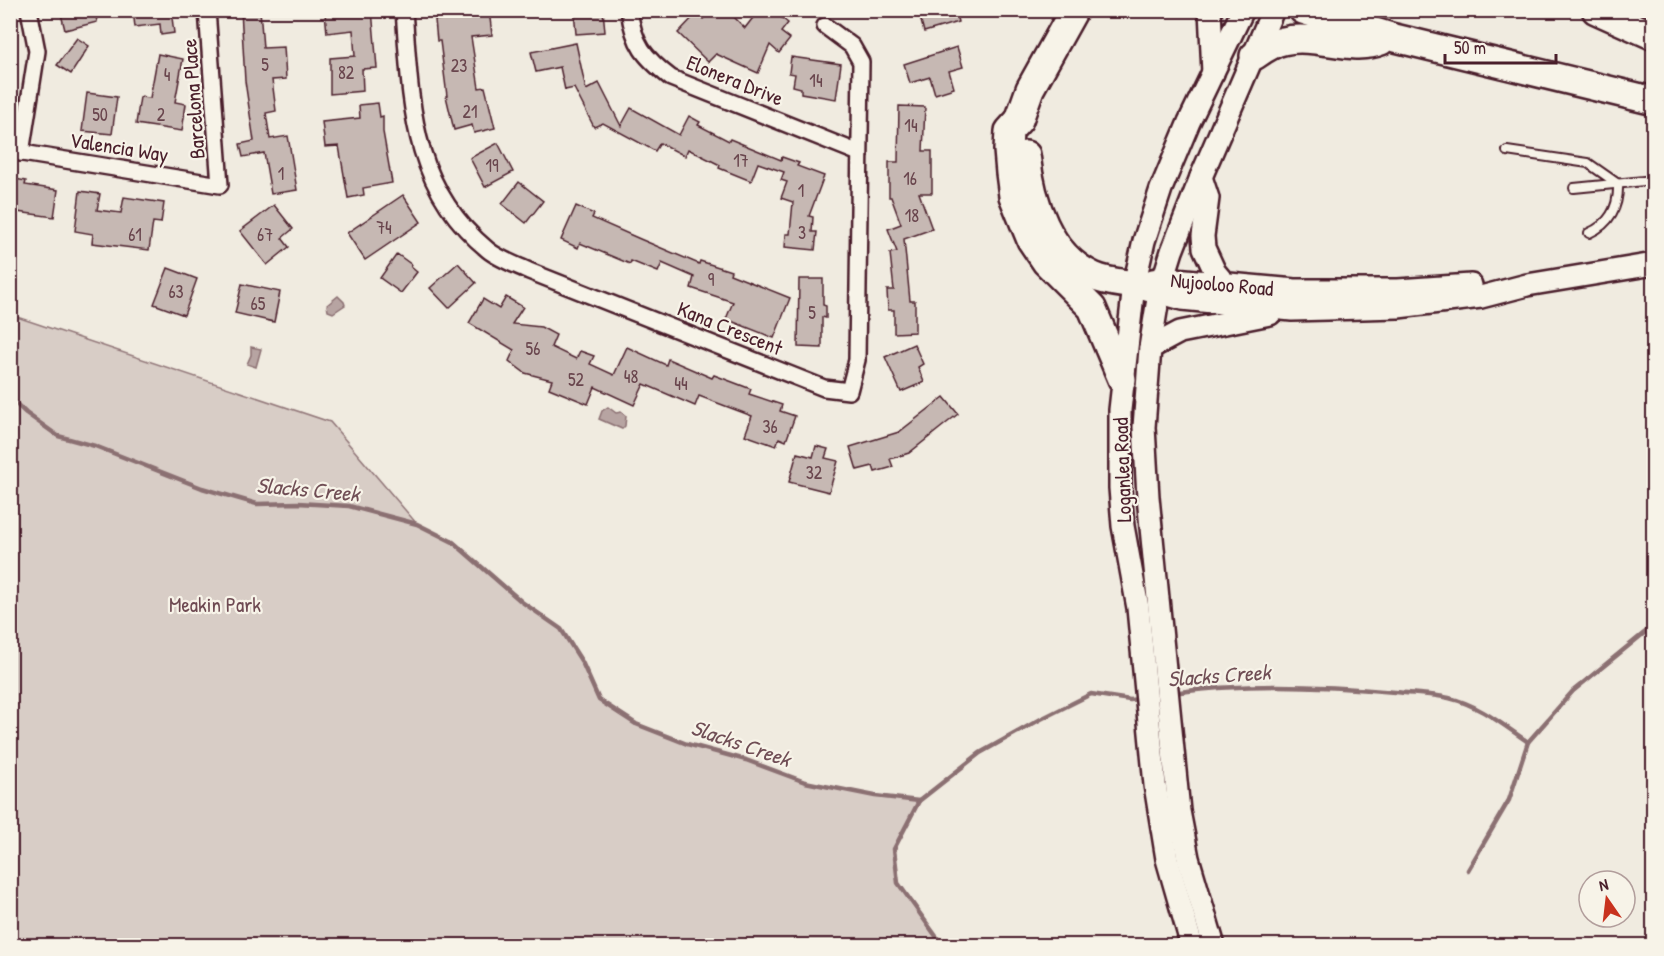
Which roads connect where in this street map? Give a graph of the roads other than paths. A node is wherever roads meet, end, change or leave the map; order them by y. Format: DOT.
graph roads {
  1 [pos="28,10"];
  2 [pos="207,10"];
  3 [pos="404,10"];
  4 [pos="629,10"];
  5 [pos="1074,10"];
  6 [pos="1210,10"];
  7 [pos="1243,10"];
  8 [pos="1273,10"];
  9 [pos="1303,10"];
  10 [pos="1596,10"];
  11 [pos="825,26"];
  12 [pos="1653,36"];
  13 [pos="1398,39"];
  14 [pos="1254,56"];
  15 [pos="1213,73"];
  16 [pos="1653,101"];
  17 [pos="1019,120"];
  18 [pos="1507,151"];
  19 [pos="16,152"];
  20 [pos="859,153"];
  21 [pos="1201,177"];
  22 [pos="1653,180"];
  23 [pos="1618,184"];
  24 [pos="220,185"];
  25 [pos="1574,188"];
  26 [pos="1589,233"];
  27 [pos="1653,264"];
  28 [pos="1153,285"];
  29 [pos="1226,285"];
  30 [pos="1527,285"];
  31 [pos="1292,310"];
  32 [pos="1150,348"];
  33 [pos="1122,380"];
  34 [pos="1148,607"];
  35 [pos="1165,783"];
  36 [pos="1192,945"];
  37 [pos="1214,945"];
  1 -- 19 [label="street"];
  2 -- 24 [label="street, Barcelona Place"];
  3 -- 20 [label="street, Kana Crescent"];
  4 -- 20 [label="street, Elonera Drive"];
  5 -- 17 [label="highway"];
  6 -- 15 [label="main road"];
  7 -- 15 [label="main road, Loganlea Road"];
  8 -- 14 [label="main road, Loganlea Road"];
  9 -- 13 [label="highway"];
  10 -- 12 [label="highway"];
  11 -- 20 [label="street, Kana Crescent"];
  13 -- 14 [label="highway"];
  13 -- 16 [label="highway"];
  14 -- 21 [label="main road, Loganlea Road"];
  15 -- 28 [label="main road, Loganlea Road"];
  17 -- 28 [label="highway"];
  17 -- 33 [label="highway"];
  18 -- 23 [label="lane"];
  19 -- 24 [label="street, Valencia Way"];
  21 -- 28 [label="main road, Loganlea Road"];
  21 -- 29 [label="main road"];
  22 -- 23 [label="lane"];
  23 -- 25 [label="lane"];
  23 -- 26 [label="lane"];
  27 -- 30 [label="main road, Nujooloo Road"];
  28 -- 29 [label="main road, Nujooloo Road"];
  28 -- 31 [label="main road, Nujooloo Road"];
  28 -- 32 [label="main road, Loganlea Road"];
  28 -- 33 [label="main road, Loganlea Road"];
  29 -- 30 [label="main road, Nujooloo Road"];
  30 -- 31 [label="main road, Nujooloo Road"];
  31 -- 32 [label="main road"];
  32 -- 34 [label="main road, Loganlea Road"];
  33 -- 34 [label="main road, Loganlea Road"];
  34 -- 35 [label="main road, Loganlea Road"];
  35 -- 36 [label="main road, Loganlea Road"];
  35 -- 37 [label="main road, Loganlea Road"];
}
